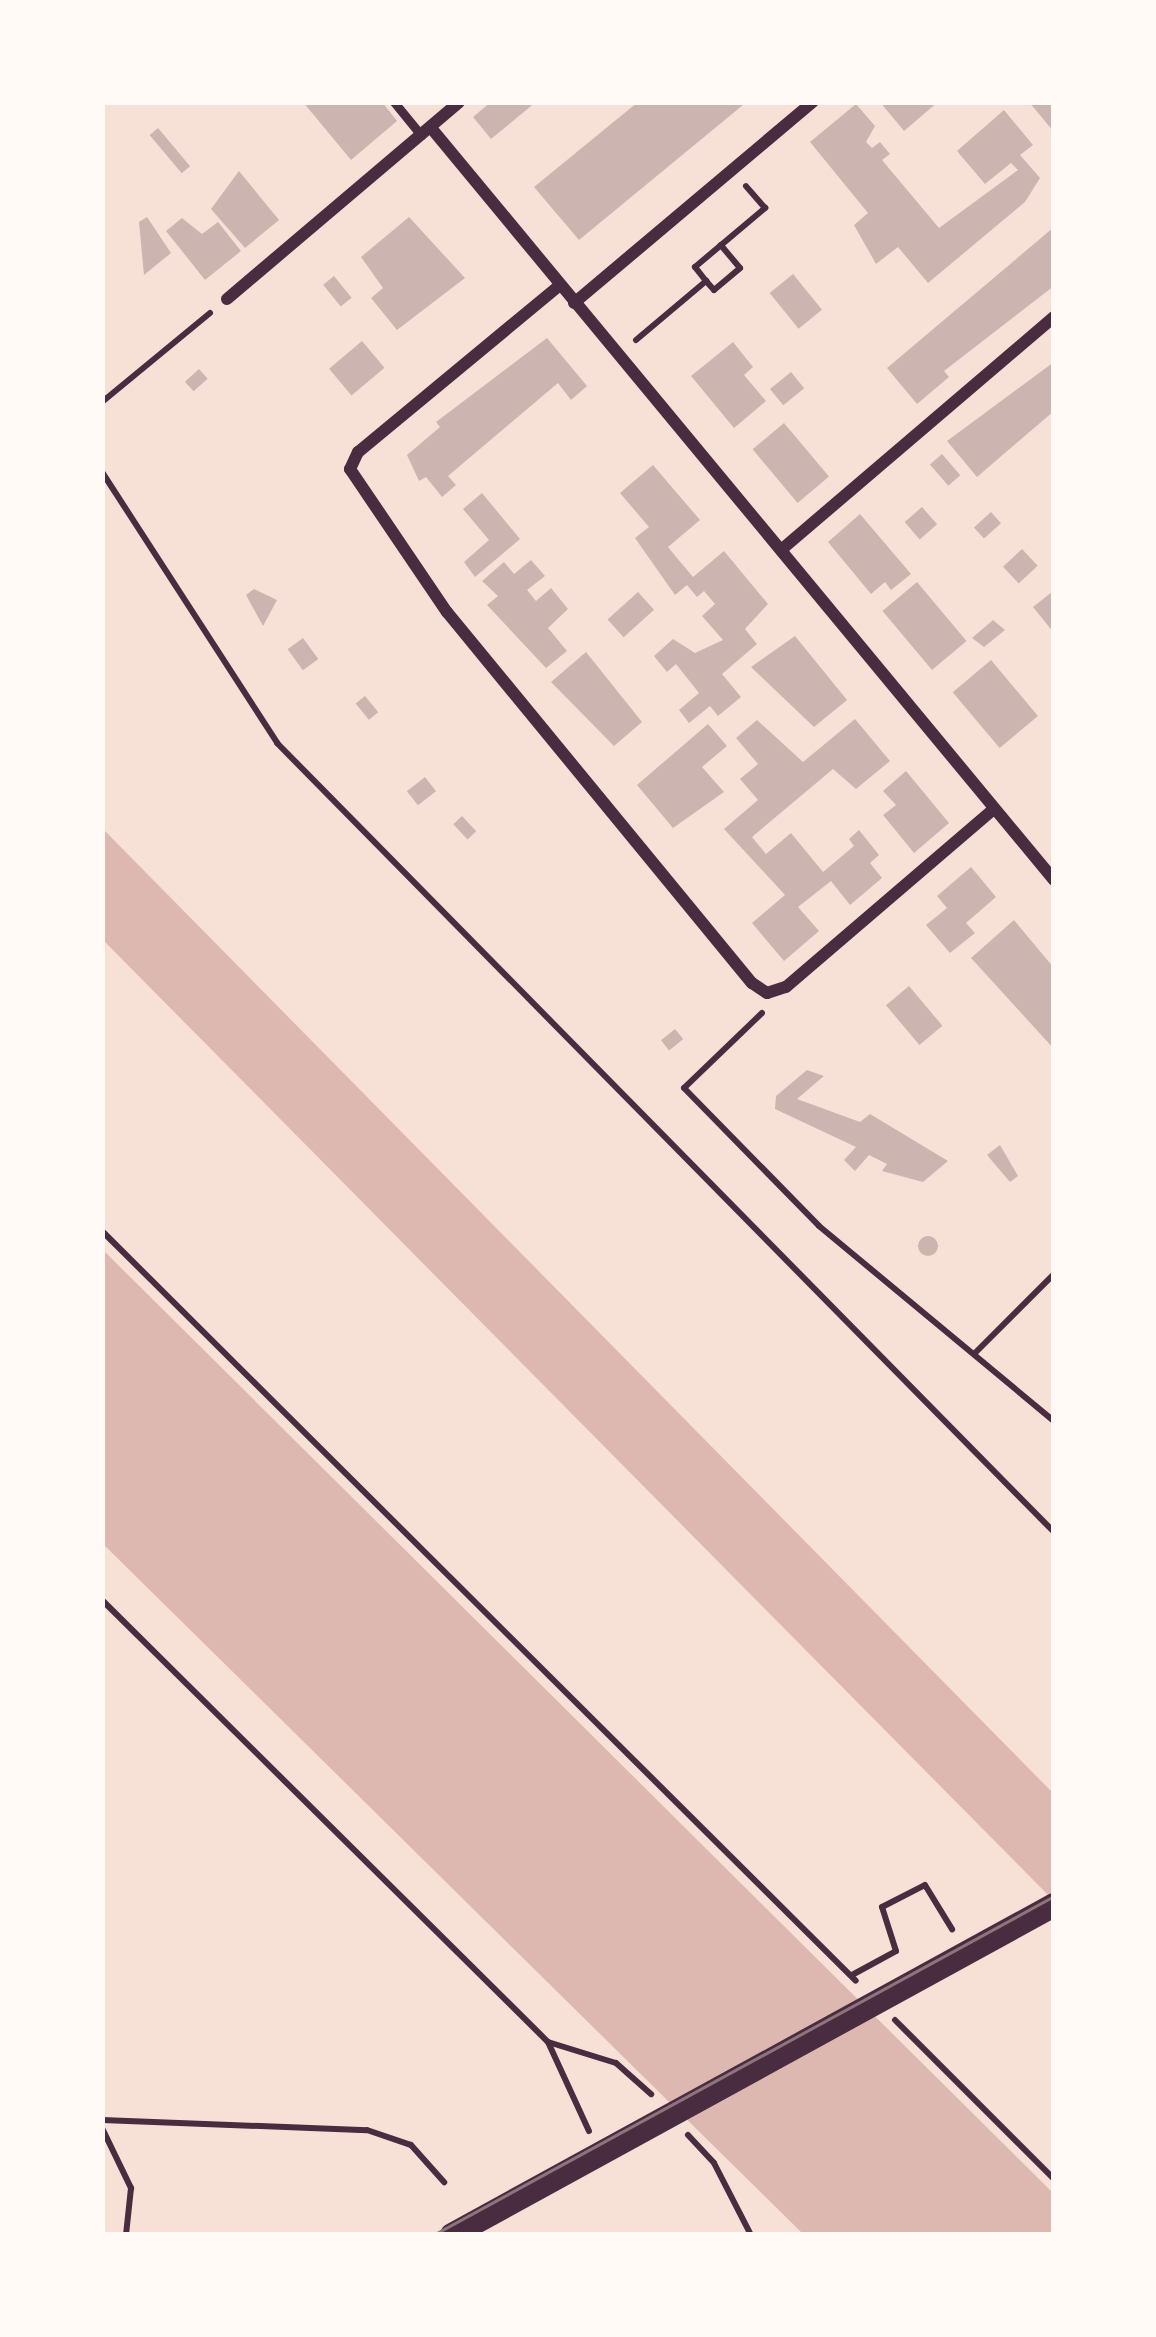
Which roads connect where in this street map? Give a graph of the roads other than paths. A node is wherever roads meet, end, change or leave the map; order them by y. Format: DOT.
graph roads {
  1 [pos="394,102"];
  2 [pos="459,102"];
  3 [pos="813,102"];
  4 [pos="427,133"];
  5 [pos="560,285"];
  6 [pos="227,299"];
  7 [pos="574,303"];
  8 [pos="1054,317"];
  9 [pos="781,550"];
  10 [pos="994,809"];
  11 [pos="1054,880"];
  12 [pos="1054,1905"];
  13 [pos="451,2234"];
  1 -- 4 [label="lane"];
  2 -- 4 [label="street"];
  3 -- 7 [label="street"];
  4 -- 5 [label="street"];
  4 -- 6 [label="street"];
  5 -- 7 [label="street"];
  5 -- 10 [label="street"];
  7 -- 9 [label="street"];
  8 -- 9 [label="street"];
  9 -- 10 [label="street"];
  10 -- 11 [label="street"];
  12 -- 13 [label="main road"];
}
